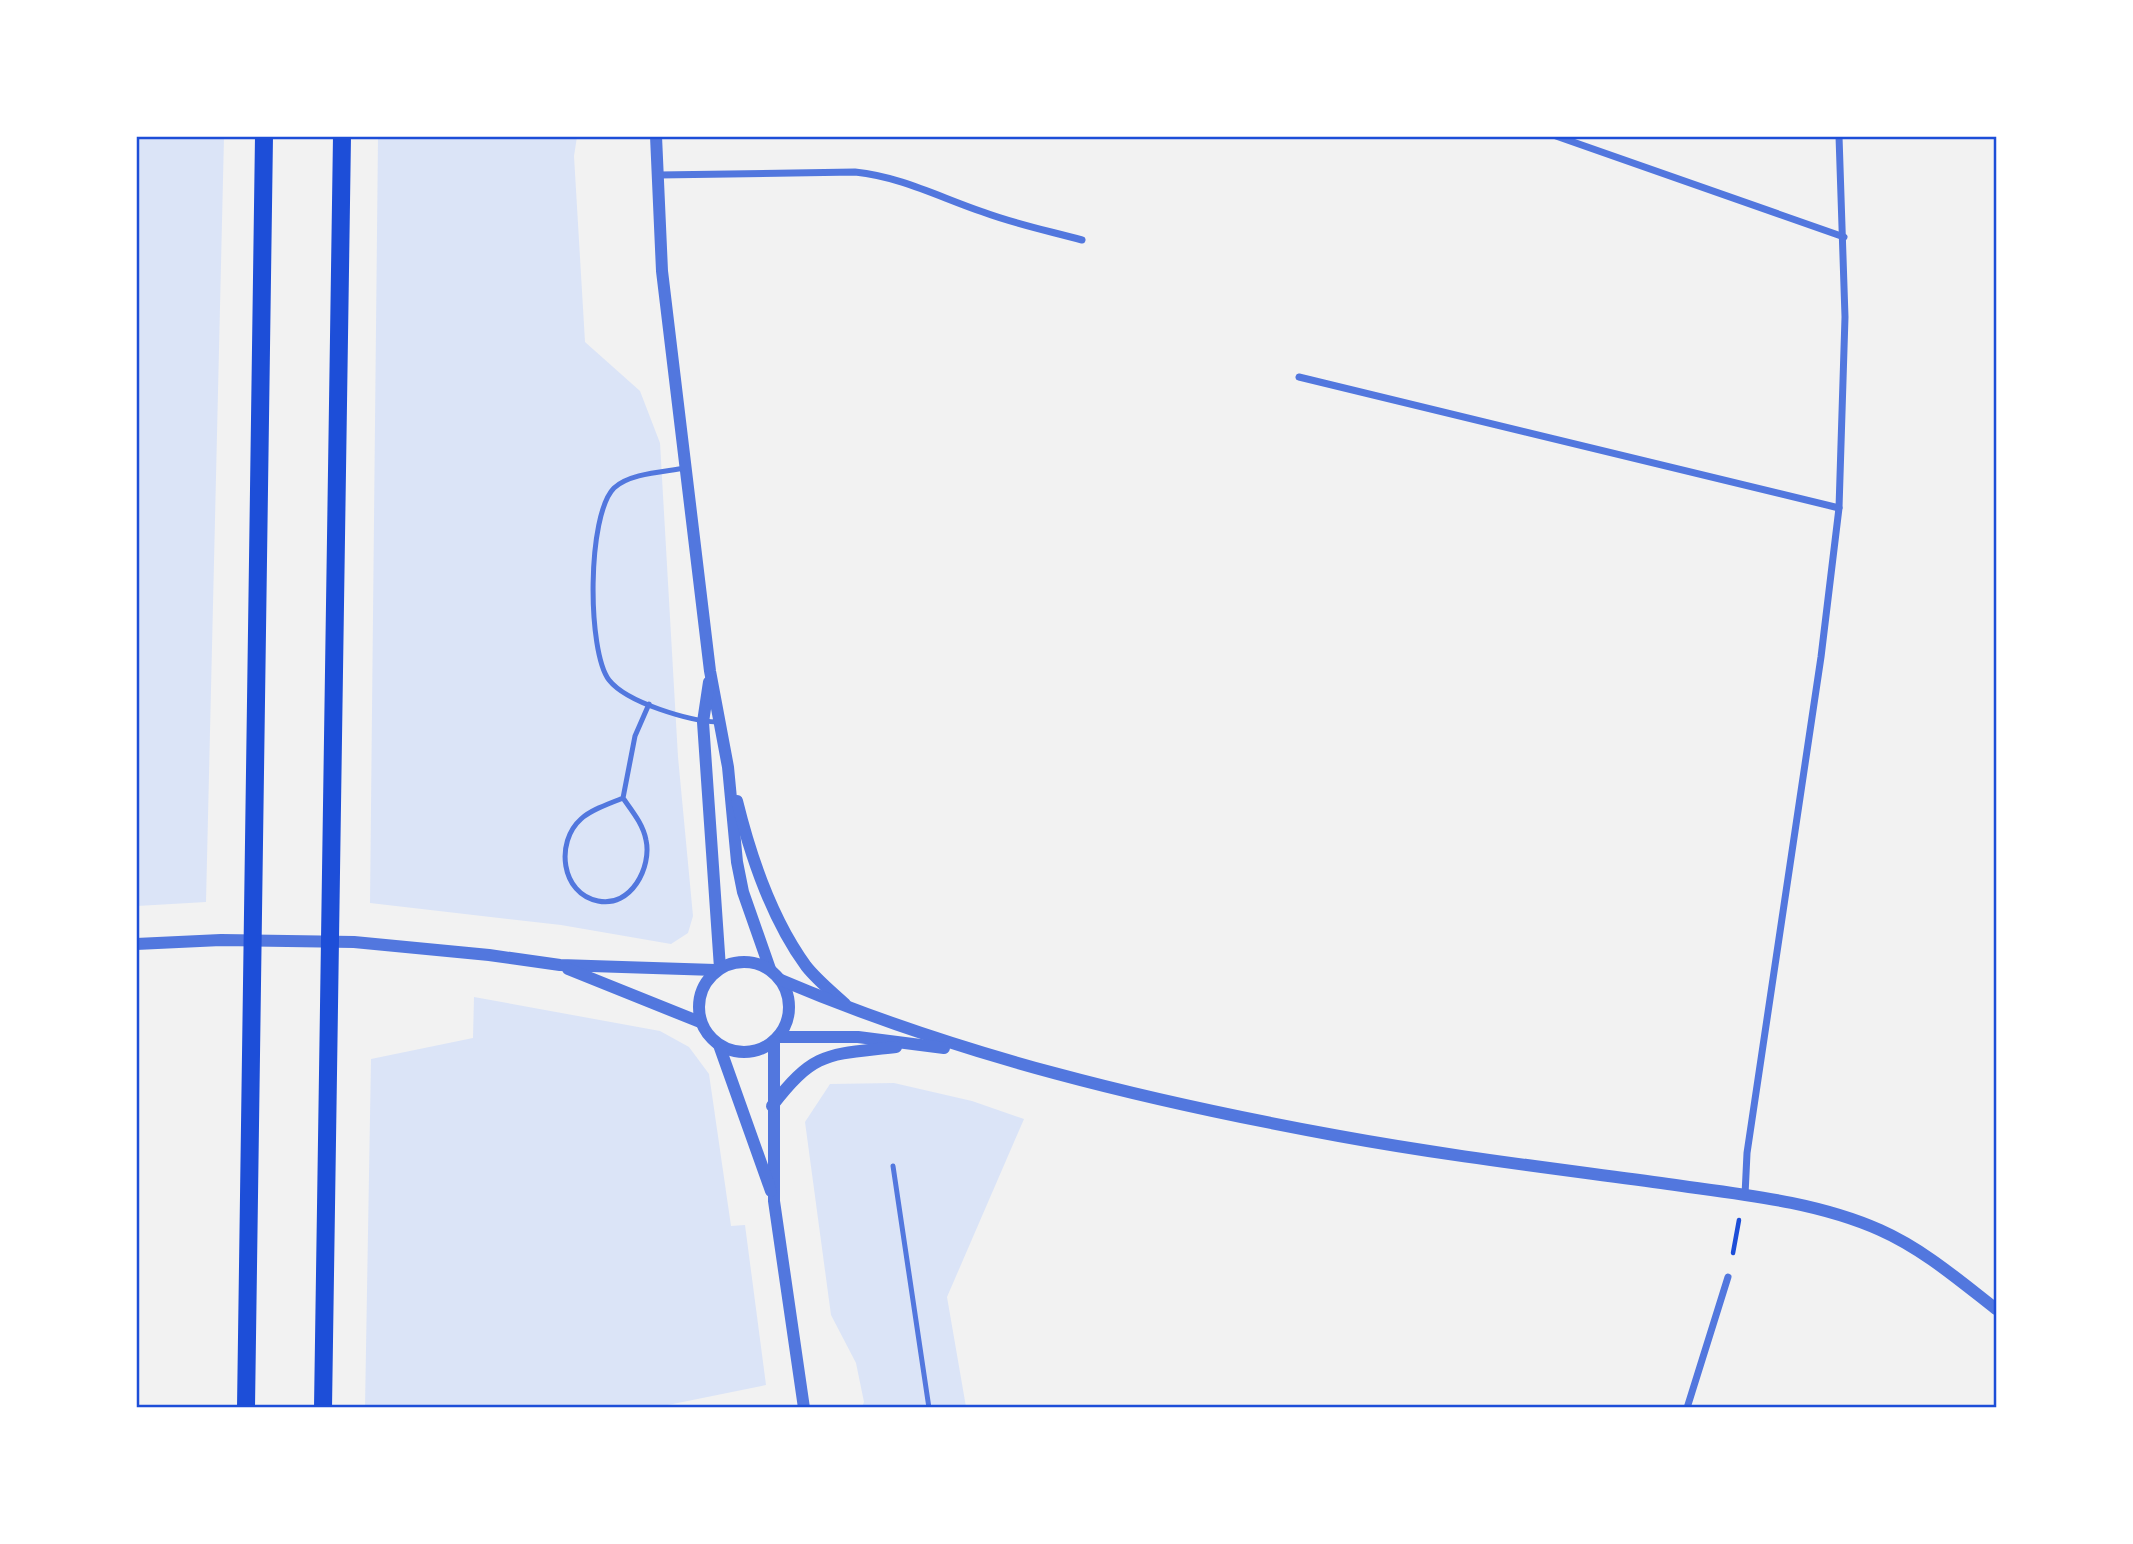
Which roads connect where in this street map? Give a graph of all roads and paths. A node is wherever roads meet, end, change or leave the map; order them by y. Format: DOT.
graph roads {
  1 [pos="264,136"];
  2 [pos="342,136"];
  3 [pos="656,136"];
  4 [pos="1556,136"];
  5 [pos="1839,136"];
  6 [pos="659,175"];
  7 [pos="1844,237"];
  8 [pos="1082,240"];
  9 [pos="1299,377"];
  10 [pos="685,468"];
  11 [pos="1839,508"];
  12 [pos="710,671"];
  13 [pos="649,704"];
  14 [pos="703,722"];
  15 [pos="721,722"];
  16 [pos="728,767"];
  17 [pos="623,798"];
  18 [pos="136,944"];
  19 [pos="560,965"];
  20 [pos="718,969"];
  21 [pos="770,970"];
  22 [pos="780,980"];
  23 [pos="850,1009"];
  24 [pos="700,1022"];
  25 [pos="776,1039"];
  26 [pos="719,1045"];
  27 [pos="913,1046"];
  28 [pos="961,1049"];
  29 [pos="772,1106"];
  30 [pos="893,1166"];
  31 [pos="1745,1195"];
  32 [pos="774,1201"];
  33 [pos="1728,1277"];
  34 [pos="1997,1309"];
  35 [pos="246,1408"];
  36 [pos="324,1408"];
  37 [pos="804,1408"];
  38 [pos="929,1408"];
  39 [pos="1688,1408"];
  1 -- 35 [label="main road"];
  2 -- 36 [label="main road"];
  3 -- 6 [label="street"];
  4 -- 7 [label="street"];
  5 -- 7 [label="street"];
  6 -- 8 [label="street"];
  6 -- 10 [label="street"];
  7 -- 11 [label="street"];
  9 -- 11 [label="street"];
  10 -- 12 [label="street"];
  10 -- 13 [label="lane"];
  11 -- 31 [label="street"];
  12 -- 14 [label="street"];
  12 -- 15 [label="street"];
  13 -- 14 [label="lane"];
  13 -- 17 [label="lane"];
  14 -- 15 [label="lane"];
  14 -- 20 [label="street"];
  15 -- 16 [label="street"];
  16 -- 21 [label="street"];
  16 -- 23 [label="street"];
  17 -- 17 [label="lane"];
  18 -- 19 [label="street"];
  19 -- 20 [label="street"];
  19 -- 24 [label="street"];
  20 -- 21 [label="street"];
  20 -- 24 [label="street"];
  21 -- 22 [label="street"];
  22 -- 23 [label="street"];
  22 -- 25 [label="street"];
  23 -- 28 [label="street"];
  24 -- 26 [label="street"];
  25 -- 26 [label="street"];
  25 -- 27 [label="street"];
  25 -- 29 [label="street"];
  26 -- 32 [label="street"];
  27 -- 28 [label="street"];
  27 -- 29 [label="street"];
  28 -- 31 [label="street"];
  29 -- 32 [label="street"];
  30 -- 38 [label="lane"];
  31 -- 33 [label="path"];
  31 -- 34 [label="street"];
  32 -- 37 [label="street"];
  33 -- 39 [label="street"];
}
